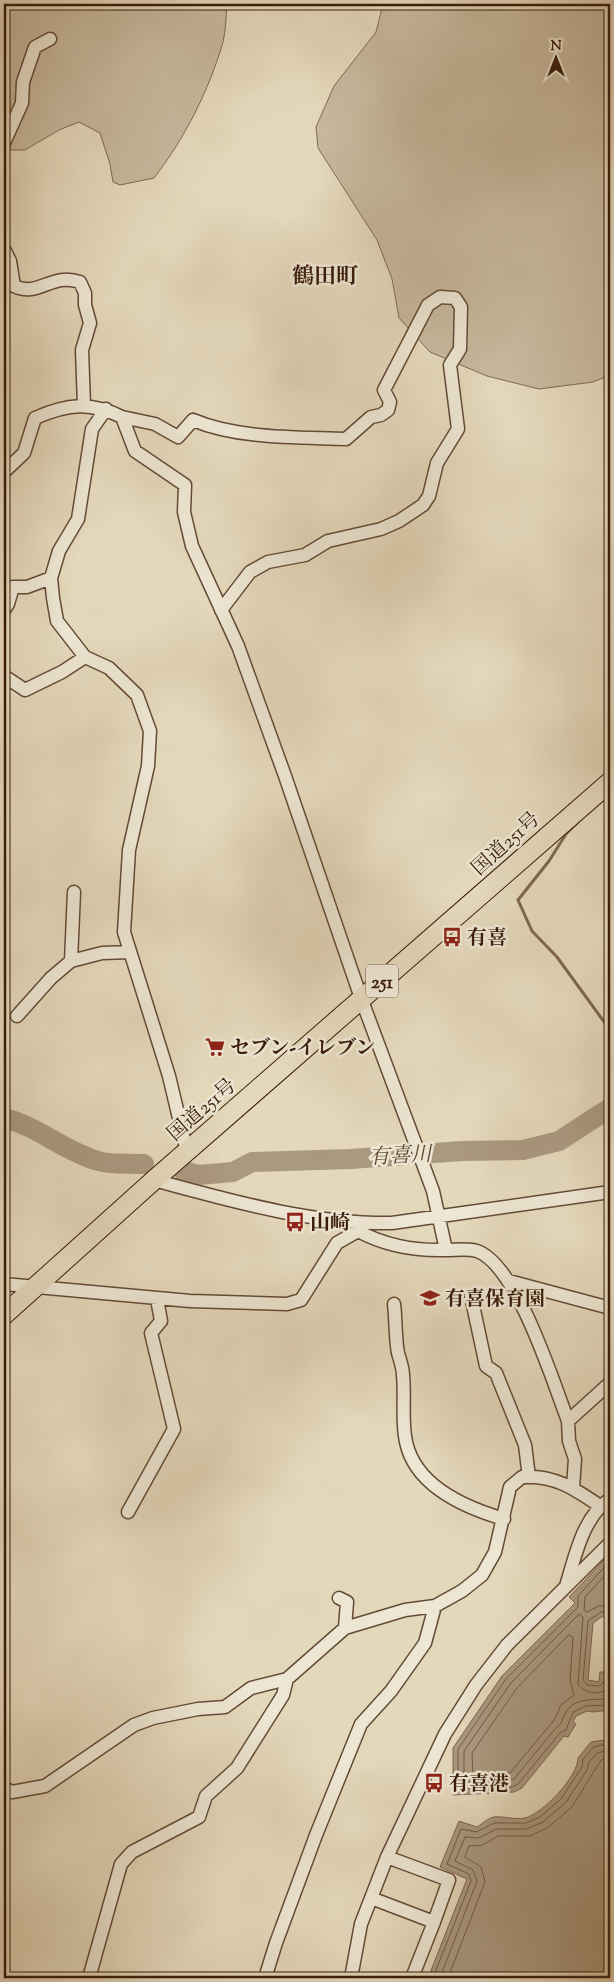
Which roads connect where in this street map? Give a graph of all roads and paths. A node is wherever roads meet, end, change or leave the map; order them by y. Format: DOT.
graph roads {
  1 [pos="50,39"];
  2 [pos="4,143"];
  3 [pos="4,249"];
  4 [pos="84,406"];
  5 [pos="106,409"];
  6 [pos="122,417"];
  7 [pos="4,472"];
  8 [pos="51,578"];
  9 [pos="8,586"];
  10 [pos="4,610"];
  11 [pos="221,610"];
  12 [pos="85,657"];
  13 [pos="4,676"];
  14 [pos="610,782"];
  15 [pos="74,892"];
  16 [pos="130,952"];
  17 [pos="71,961"];
  18 [pos="361,998"];
  19 [pos="17,1016"];
  20 [pos="187,1152"];
  21 [pos="154,1180"];
  22 [pos="610,1192"];
  23 [pos="440,1216"];
  24 [pos="359,1227"];
  25 [pos="446,1250"];
  26 [pos="509,1282"];
  27 [pos="4,1284"];
  28 [pos="36,1287"];
  29 [pos="471,1296"];
  30 [pos="157,1298"];
  31 [pos="394,1304"];
  32 [pos="610,1308"];
  33 [pos="4,1315"];
  34 [pos="610,1384"];
  35 [pos="568,1422"];
  36 [pos="529,1477"];
  37 [pos="573,1488"];
  38 [pos="605,1502"];
  39 [pos="128,1512"];
  40 [pos="504,1519"];
  41 [pos="610,1543"];
  42 [pos="565,1588"];
  43 [pos="339,1598"];
  44 [pos="435,1606"];
  45 [pos="345,1628"];
  46 [pos="287,1679"];
  47 [pos="4,1788"];
  48 [pos="387,1857"];
  49 [pos="371,1898"];
  50 [pos="434,1922"];
  51 [pos="90,1978"];
  52 [pos="265,1978"];
  53 [pos="351,1978"];
  54 [pos="412,1978"];
  1 -- 2 [label="street"];
  3 -- 4 [label="street"];
  4 -- 5 [label="street"];
  4 -- 7 [label="street"];
  5 -- 6 [label="street"];
  5 -- 8 [label="street"];
  6 -- 11 [label="street"];
  6 -- 11 [label="street"];
  8 -- 9 [label="street"];
  8 -- 12 [label="street"];
  9 -- 10 [label="street"];
  11 -- 18 [label="street"];
  12 -- 13 [label="street"];
  12 -- 16 [label="street"];
  14 -- 18 [label="highway, 国道251号 / 251"];
  15 -- 17 [label="street"];
  16 -- 17 [label="street"];
  16 -- 20 [label="street"];
  17 -- 19 [label="street"];
  18 -- 20 [label="highway, 国道251号 / 251"];
  18 -- 23 [label="street"];
  20 -- 21 [label="highway, 国道251号 / 251"];
  21 -- 24 [label="street"];
  21 -- 28 [label="highway, 国道251号 / 251"];
  22 -- 23 [label="street"];
  23 -- 24 [label="street"];
  23 -- 25 [label="street"];
  24 -- 25 [label="street"];
  24 -- 30 [label="street"];
  25 -- 26 [label="street"];
  26 -- 32 [label="street"];
  26 -- 35 [label="street"];
  27 -- 28 [label="street"];
  28 -- 30 [label="street"];
  28 -- 33 [label="highway, 国道251号 / 251"];
  29 -- 36 [label="street"];
  30 -- 39 [label="street"];
  31 -- 40 [label="street"];
  34 -- 35 [label="street"];
  35 -- 37 [label="street"];
  36 -- 37 [label="street"];
  36 -- 40 [label="street"];
  37 -- 38 [label="street"];
  38 -- 42 [label="street"];
  40 -- 44 [label="street"];
  41 -- 42 [label="street"];
  42 -- 48 [label="street"];
  43 -- 45 [label="street"];
  44 -- 45 [label="street"];
  44 -- 52 [label="street"];
  45 -- 46 [label="street"];
  46 -- 47 [label="street"];
  46 -- 51 [label="street"];
  48 -- 49 [label="street"];
  48 -- 50 [label="street"];
  49 -- 50 [label="street"];
  49 -- 53 [label="street"];
  50 -- 54 [label="street"];
}
